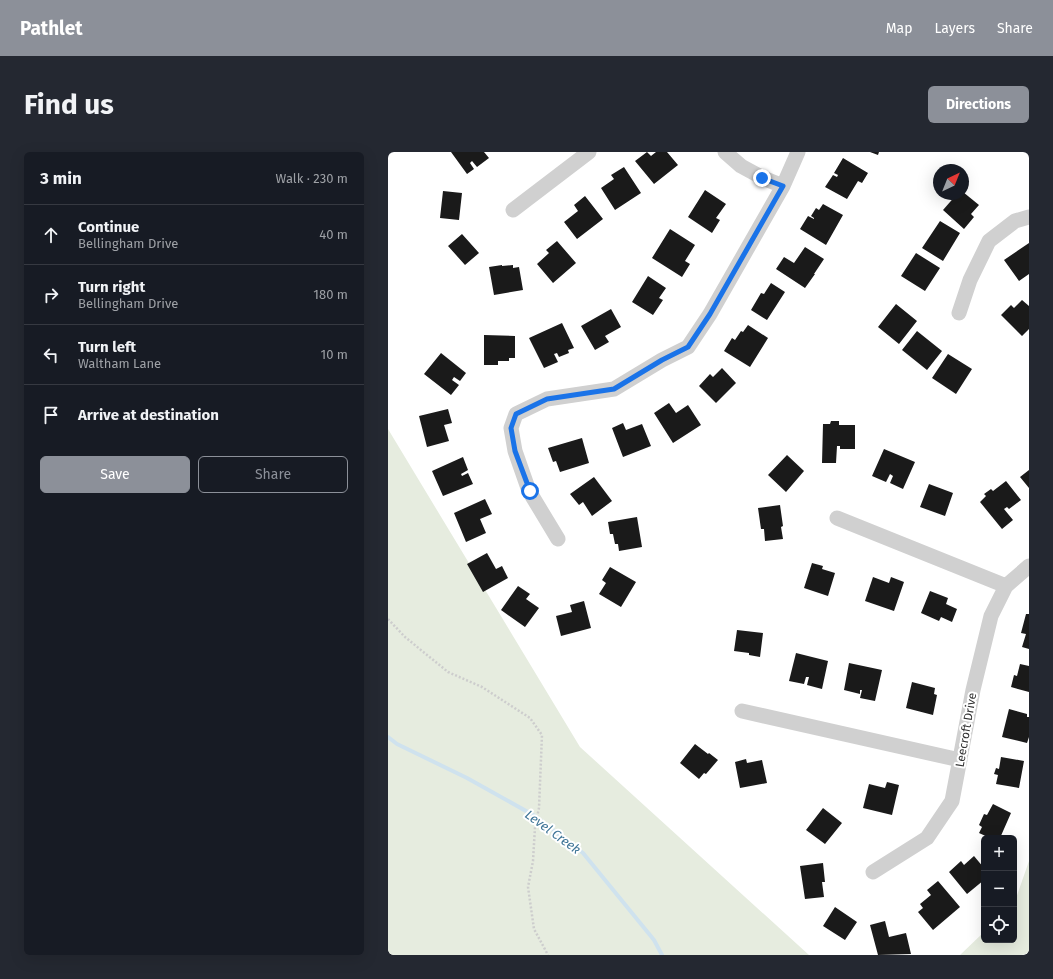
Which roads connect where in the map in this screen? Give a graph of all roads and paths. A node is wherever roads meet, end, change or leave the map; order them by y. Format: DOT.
graph roads {
  1 [pos="589,152"];
  2 [pos="725,152"];
  3 [pos="798,152"];
  4 [pos="783,186"];
  5 [pos="513,210"];
  6 [pos="1029,217"];
  7 [pos="959,313"];
  8 [pos="837,518"];
  9 [pos="558,538"];
  10 [pos="1029,566"];
  11 [pos="1006,586"];
  12 [pos="388,619"];
  13 [pos="742,711"];
  14 [pos="960,760"];
  15 [pos="873,872"];
  16 [pos="548,955"];
  1 -- 5 [label="street"];
  2 -- 4 [label="street"];
  3 -- 4 [label="street"];
  4 -- 9 [label="street"];
  6 -- 7 [label="street"];
  8 -- 11 [label="street"];
  10 -- 11 [label="street, Leecroft Drive"];
  11 -- 14 [label="street, Leecroft Drive"];
  12 -- 16 [label="path"];
  13 -- 14 [label="street"];
  14 -- 15 [label="street, Leecroft Drive"];
}
